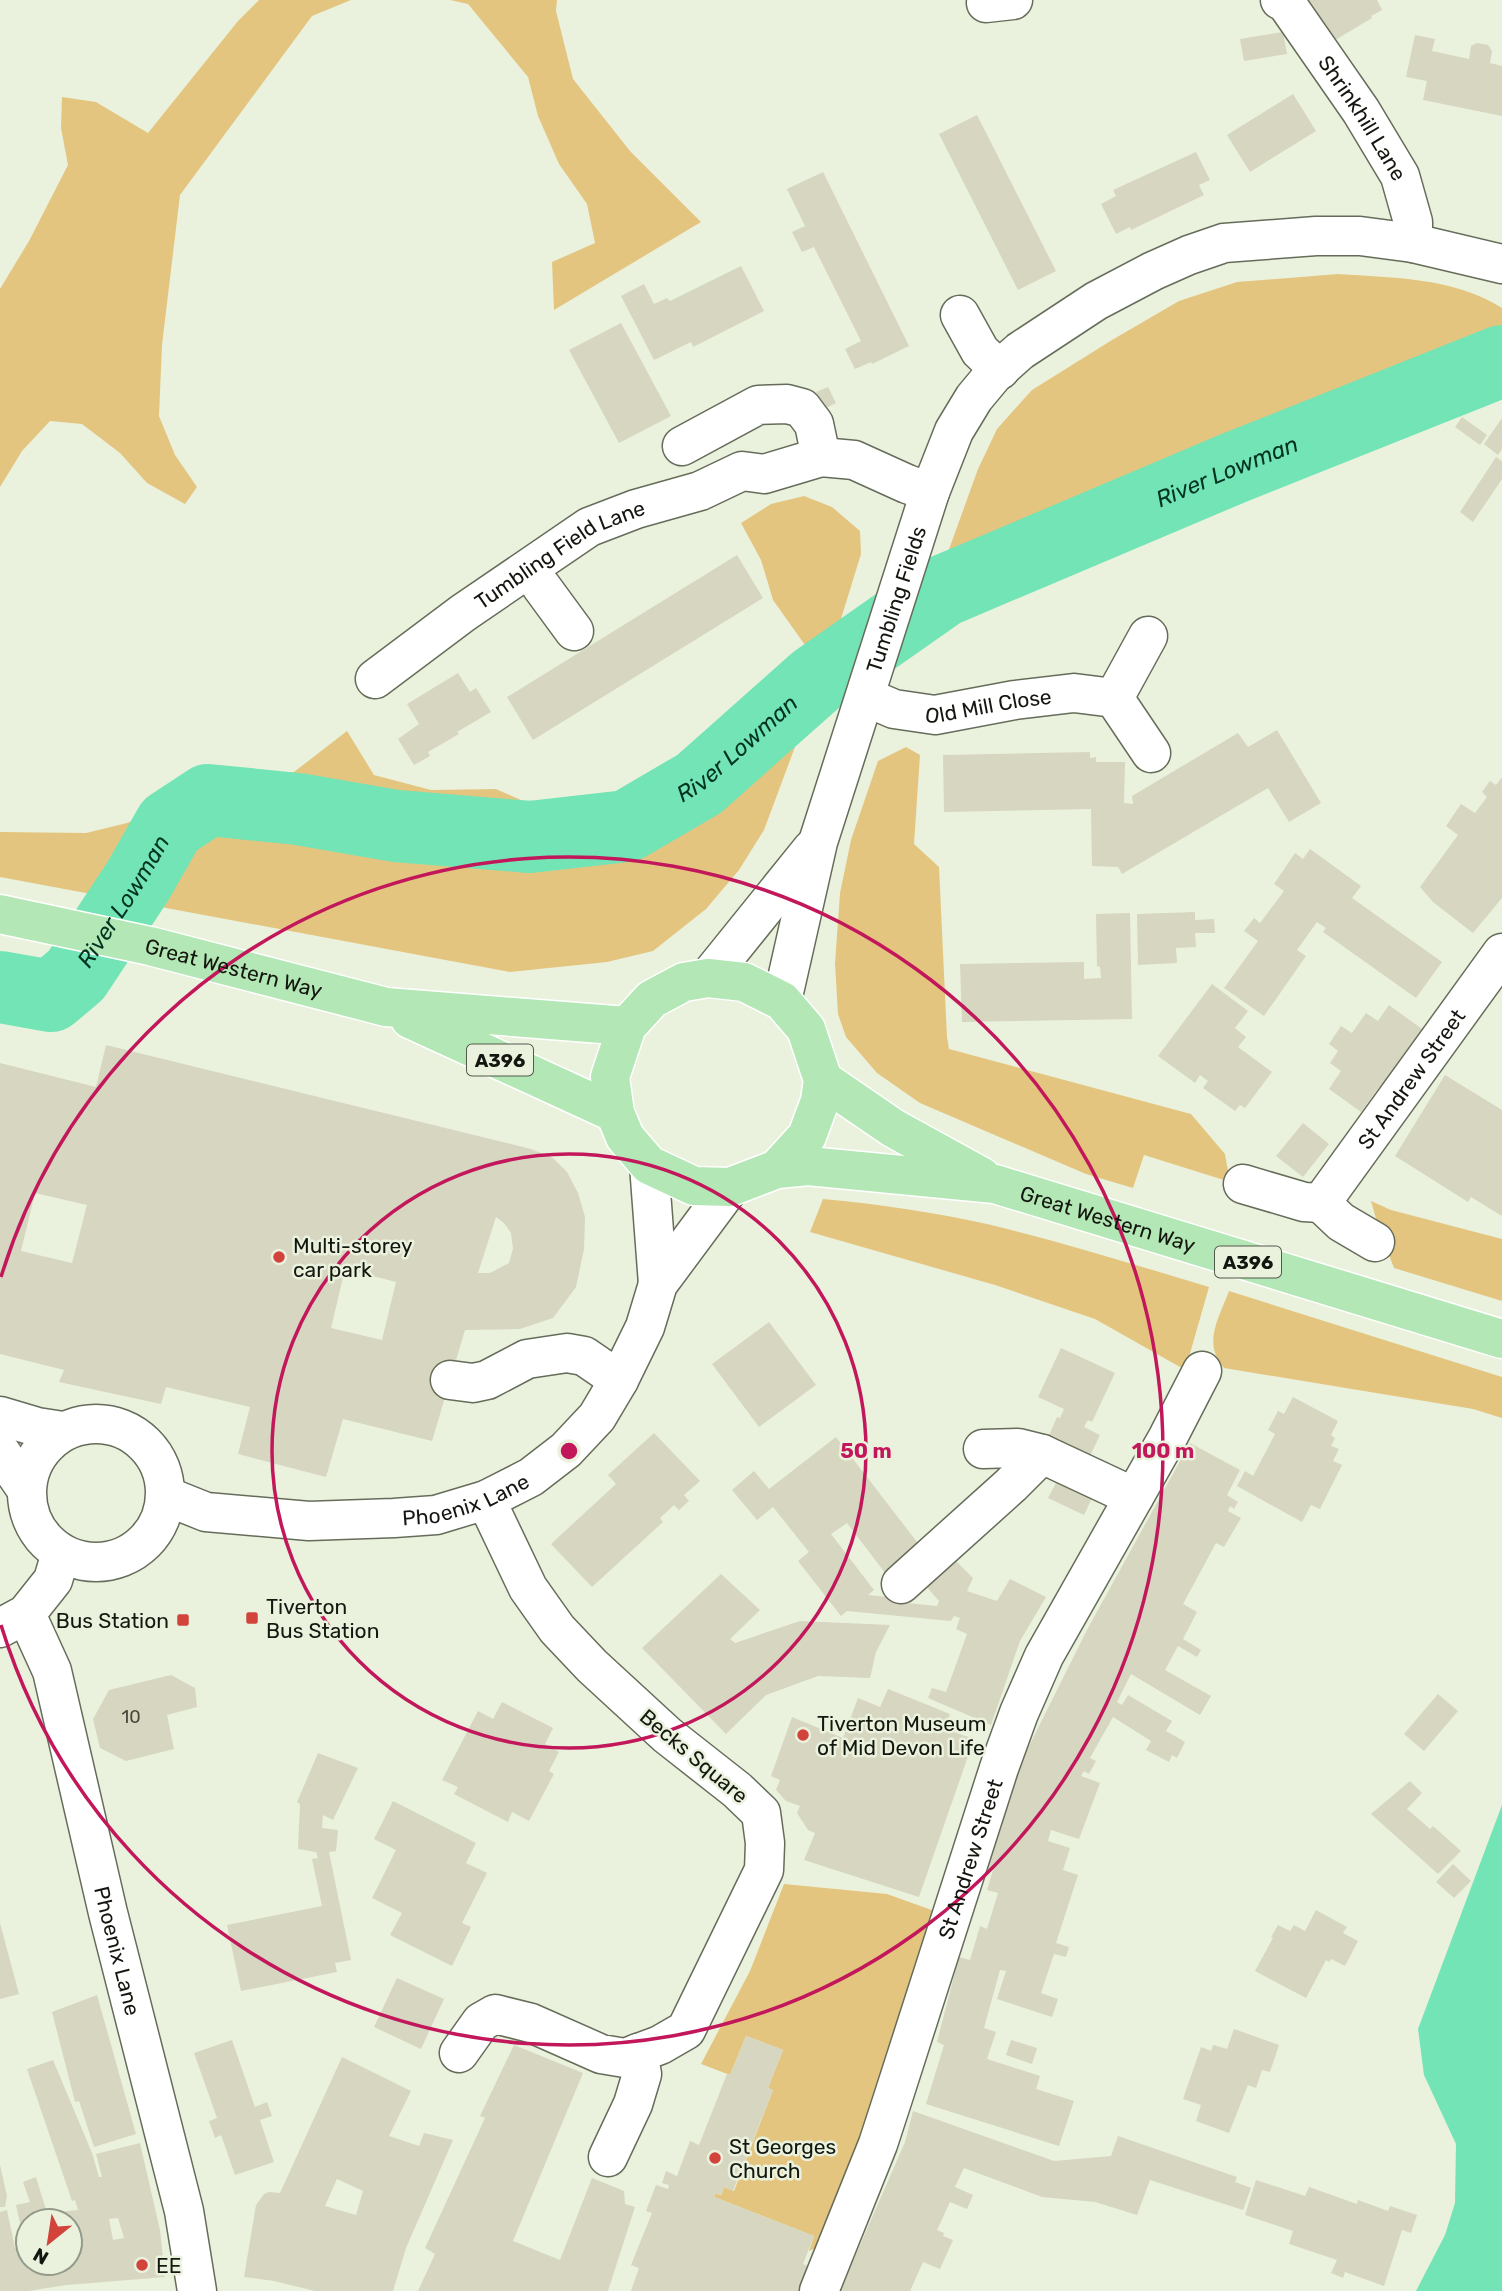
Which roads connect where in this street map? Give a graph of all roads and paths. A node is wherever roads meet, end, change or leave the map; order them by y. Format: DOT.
graph roads {
  1 [pos="1283,1"];
  2 [pos="1413,243"];
  3 [pos="1502,264"];
  4 [pos="960,315"];
  5 [pos="999,370"];
  6 [pos="682,446"];
  7 [pos="821,457"];
  8 [pos="764,474"];
  9 [pos="930,492"];
  10 [pos="541,586"];
  11 [pos="483,624"];
  12 [pos="574,631"];
  13 [pos="1148,636"];
  14 [pos="375,679"];
  15 [pos="871,680"];
  16 [pos="1114,698"];
  17 [pos="1151,753"];
  18 [pos="818,842"];
  19 [pos="0,914"];
  20 [pos="1502,953"];
  21 [pos="708,978"];
  22 [pos="782,1001"];
  23 [pos="386,1007"];
  24 [pos="627,1026"];
  25 [pos="823,1080"];
  26 [pos="615,1113"];
  27 [pos="649,1165"];
  28 [pos="777,1169"];
  29 [pos="995,1184"];
  30 [pos="1243,1184"];
  31 [pos="730,1187"];
  32 [pos="1321,1203"];
  33 [pos="1375,1242"];
  34 [pos="658,1284"];
  35 [pos="1502,1339"];
  36 [pos="1202,1371"];
  37 [pos="450,1380"];
  38 [pos="619,1380"];
  39 [pos="0,1416"];
  40 [pos="62,1432"];
  41 [pos="983,1449"];
  42 [pos="0,1451"];
  43 [pos="1042,1454"];
  44 [pos="26,1489"];
  45 [pos="166,1496"];
  46 [pos="1134,1497"];
  47 [pos="486,1500"];
  48 [pos="61,1552"];
  49 [pos="901,1584"];
  50 [pos="13,1621"];
  51 [pos="459,2053"];
  52 [pos="638,2053"];
  53 [pos="608,2157"];
  54 [pos="197,2291"];
  55 [pos="819,2291"];
  1 -- 2 [label="street, Shrinkhill Lane"];
  2 -- 3 [label="street, Tumbling Fields"];
  2 -- 5 [label="street, Tumbling Fields"];
  4 -- 5 [label="street"];
  5 -- 9 [label="street, Tumbling Fields"];
  6 -- 7 [label="street"];
  7 -- 8 [label="street, Tumbling Field Lane"];
  7 -- 9 [label="street, Tumbling Field Lane"];
  8 -- 10 [label="street, Tumbling Field Lane"];
  8 -- 14 [label="street, Tumbling Field Lane"];
  9 -- 15 [label="street, Tumbling Fields"];
  10 -- 11 [label="street, Tumbling Field Lane"];
  10 -- 12 [label="street, Tumbling Field Lane"];
  13 -- 16 [label="street"];
  15 -- 16 [label="street, Old Mill Close"];
  15 -- 18 [label="street, Tumbling Fields"];
  16 -- 17 [label="street"];
  18 -- 21 [label="street, Tumbling Fields"];
  18 -- 22 [label="street, Tumbling Fields"];
  19 -- 23 [label="main road, Great Western Way / A396"];
  20 -- 32 [label="street, St Andrew Street"];
  21 -- 22 [label="main road, A396"];
  21 -- 24 [label="main road, A396"];
  22 -- 25 [label="main road, A396"];
  23 -- 24 [label="main road, A396"];
  23 -- 26 [label="main road, A396"];
  24 -- 26 [label="main road, A396"];
  25 -- 28 [label="main road, A396"];
  25 -- 29 [label="main road, A396"];
  26 -- 27 [label="main road, A396"];
  27 -- 31 [label="main road, A396"];
  27 -- 34 [label="street, Phoenix Lane"];
  28 -- 29 [label="main road, A396"];
  28 -- 31 [label="main road, A396"];
  29 -- 35 [label="main road, Great Western Way / A396"];
  30 -- 32 [label="street"];
  31 -- 34 [label="street, Phoenix Lane"];
  32 -- 33 [label="street"];
  34 -- 38 [label="street, Phoenix Lane"];
  36 -- 46 [label="street, St Andrew Street"];
  37 -- 38 [label="street"];
  38 -- 47 [label="street, Phoenix Lane"];
  39 -- 40 [label="street"];
  40 -- 44 [label="street"];
  40 -- 45 [label="street"];
  41 -- 43 [label="street"];
  42 -- 44 [label="street"];
  43 -- 46 [label="street"];
  43 -- 49 [label="street"];
  44 -- 48 [label="street"];
  45 -- 47 [label="street, Phoenix Lane"];
  45 -- 48 [label="street"];
  46 -- 55 [label="street, St Andrew Street"];
  47 -- 52 [label="street, Becks Square"];
  48 -- 50 [label="street"];
  50 -- 54 [label="street, Phoenix Lane"];
  51 -- 52 [label="street, Becks Square"];
  52 -- 53 [label="street"];
}
